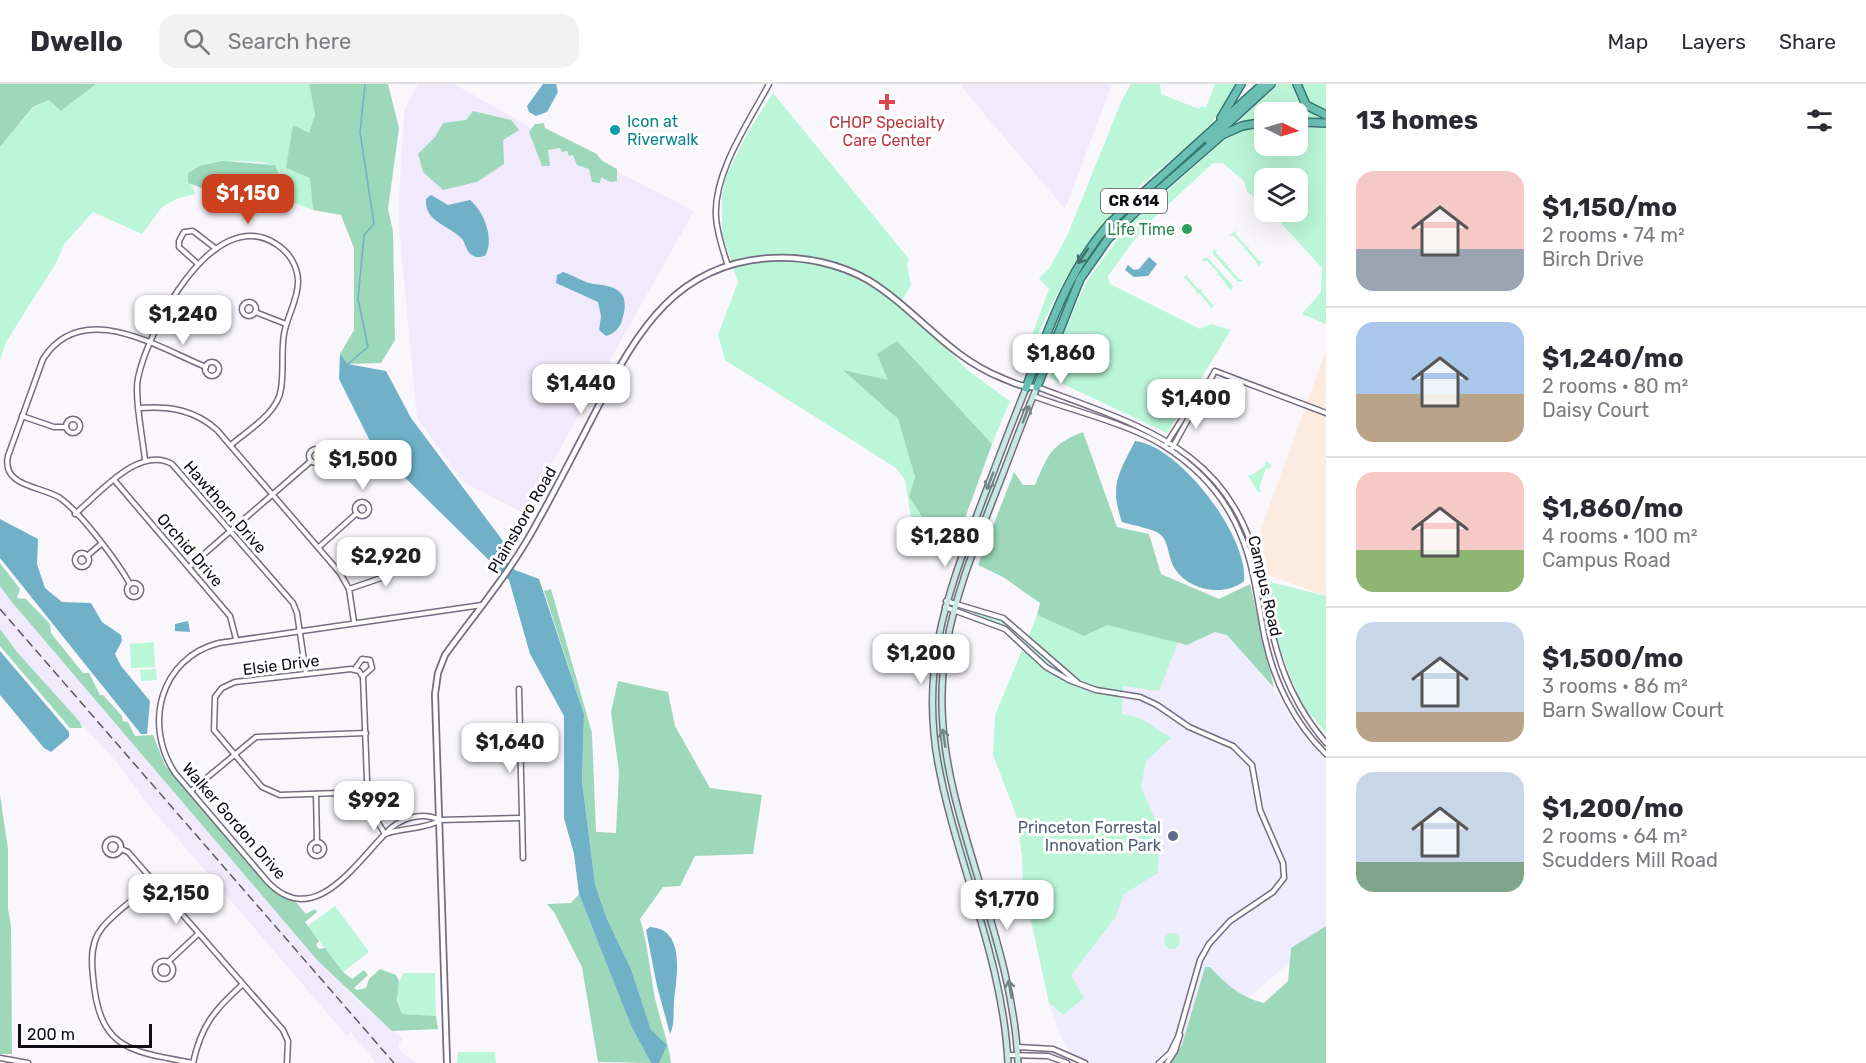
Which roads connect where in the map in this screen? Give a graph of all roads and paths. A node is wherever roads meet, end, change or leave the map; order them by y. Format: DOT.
graph roads {
  1 [pos="769,84"];
  2 [pos="1241,84"];
  3 [pos="1263,84"];
  4 [pos="1271,84"];
  5 [pos="1297,84"];
  6 [pos="1326,115"];
  7 [pos="1308,122"];
  8 [pos="1326,123"];
  9 [pos="1254,124"];
  10 [pos="1215,128"];
  11 [pos="1151,197"];
  12 [pos="215,248"];
  13 [pos="198,264"];
  14 [pos="728,266"];
  15 [pos="255,312"];
  16 [pos="286,324"];
  17 [pos="151,345"];
  18 [pos="206,367"];
  19 [pos="1037,387"];
  20 [pos="1026,388"];
  21 [pos="1033,396"];
  22 [pos="1195,405"];
  23 [pos="140,408"];
  24 [pos="1326,413"];
  25 [pos="22,416"];
  26 [pos="66,427"];
  27 [pos="1169,441"];
  28 [pos="1174,445"];
  29 [pos="231,446"];
  30 [pos="1165,446"];
  31 [pos="1171,450"];
  32 [pos="145,460"];
  33 [pos="311,461"];
  34 [pos="115,481"];
  35 [pos="273,494"];
  36 [pos="357,513"];
  37 [pos="75,514"];
  38 [pos="230,531"];
  39 [pos="101,544"];
  40 [pos="319,547"];
  41 [pos="87,556"];
  42 [pos="409,560"];
  43 [pos="189,567"];
  44 [pos="130,584"];
  45 [pos="349,589"];
  46 [pos="946,600"];
  47 [pos="483,605"];
  48 [pos="954,606"];
  49 [pos="944,607"];
  50 [pos="354,622"];
  51 [pos="300,632"];
  52 [pos="236,639"];
  53 [pos="1047,657"];
  54 [pos="1042,663"];
  55 [pos="355,669"];
  56 [pos="306,674"];
  57 [pos="363,676"];
  58 [pos="1083,686"];
  59 [pos="519,689"];
  60 [pos="366,733"];
  61 [pos="1326,744"];
  62 [pos="233,754"];
  63 [pos="1326,754"];
  64 [pos="191,791"];
  65 [pos="368,792"];
  66 [pos="316,794"];
  67 [pos="522,818"];
  68 [pos="440,820"];
  69 [pos="385,834"];
  70 [pos="317,842"];
  71 [pos="121,849"];
  72 [pos="523,858"];
  73 [pos="154,882"];
  74 [pos="198,934"];
  75 [pos="168,962"];
  76 [pos="242,985"];
  77 [pos="1181,1028"];
  78 [pos="1018,1047"];
  79 [pos="1008,1055"];
  80 [pos="1018,1055"];
  81 [pos="0,1058"];
  82 [pos="28,1063"];
  83 [pos="193,1063"];
  84 [pos="287,1063"];
  85 [pos="447,1063"];
  86 [pos="1008,1063"];
  87 [pos="1018,1063"];
  88 [pos="1067,1063"];
  89 [pos="1085,1063"];
  90 [pos="1159,1063"];
  91 [pos="1167,1063"];
  1 -- 14 [label="street"];
  2 -- 10 [label="highway"];
  3 -- 10 [label="highway"];
  4 -- 11 [label="highway"];
  5 -- 6 [label="highway"];
  7 -- 8 [label="highway"];
  9 -- 11 [label="highway"];
  10 -- 20 [label="highway, CR 614, one-way"];
  11 -- 19 [label="highway, CR 614"];
  12 -- 13 [label="street"];
  12 -- 13 [label="street"];
  12 -- 16 [label="street"];
  13 -- 17 [label="street"];
  14 -- 20 [label="street, Plainsboro Road"];
  14 -- 47 [label="street, Plainsboro Road"];
  15 -- 16 [label="street"];
  16 -- 29 [label="street"];
  17 -- 18 [label="street"];
  17 -- 23 [label="street"];
  17 -- 25 [label="street"];
  19 -- 20 [label="street, Campus Road"];
  19 -- 21 [label="main road, CR 614"];
  19 -- 27 [label="street, Campus Road"];
  20 -- 21 [label="street, Campus Road"];
  20 -- 46 [label="main road, CR 614, one-way"];
  21 -- 30 [label="street, Campus Road"];
  48 -- 21 [label="main road, CR 614, one-way"];
  22 -- 24 [label="street"];
  22 -- 27 [label="street"];
  22 -- 28 [label="street"];
  23 -- 29 [label="street"];
  23 -- 32 [label="street"];
  25 -- 26 [label="street"];
  25 -- 37 [label="street"];
  27 -- 28 [label="street, Campus Road"];
  27 -- 30 [label="street"];
  28 -- 31 [label="street"];
  28 -- 61 [label="street, Campus Road"];
  29 -- 35 [label="street"];
  30 -- 31 [label="street, Campus Road"];
  31 -- 63 [label="street, Campus Road"];
  32 -- 34 [label="street"];
  32 -- 38 [label="street, Hawthorn Drive"];
  33 -- 35 [label="street"];
  34 -- 37 [label="street"];
  34 -- 43 [label="street, Orchid Drive"];
  35 -- 38 [label="street"];
  35 -- 40 [label="street"];
  36 -- 40 [label="street"];
  37 -- 39 [label="street"];
  38 -- 43 [label="street"];
  38 -- 51 [label="street, Hawthorn Drive"];
  39 -- 41 [label="street"];
  39 -- 44 [label="street"];
  40 -- 45 [label="street"];
  42 -- 45 [label="street"];
  43 -- 52 [label="street, Orchid Drive"];
  45 -- 50 [label="street"];
  46 -- 48 [label="street"];
  46 -- 49 [label="main road, CR 614"];
  47 -- 50 [label="street, Walker Gordon Drive"];
  47 -- 68 [label="street, Plainsboro Road"];
  48 -- 49 [label="street"];
  48 -- 53 [label="street"];
  48 -- 54 [label="street"];
  78 -- 48 [label="main road, CR 614, one-way"];
  49 -- 79 [label="main road, CR 614"];
  50 -- 51 [label="street, Walker Gordon Drive"];
  51 -- 52 [label="street, Walker Gordon Drive"];
  51 -- 56 [label="street, Hawthorn Drive"];
  52 -- 64 [label="street, Walker Gordon Drive"];
  53 -- 54 [label="street"];
  53 -- 58 [label="street"];
  54 -- 58 [label="street"];
  55 -- 56 [label="street, Elsie Drive"];
  55 -- 57 [label="street"];
  55 -- 57 [label="street, Elsie Drive"];
  56 -- 62 [label="street, Elsie Drive"];
  57 -- 60 [label="street, Elsie Drive"];
  58 -- 77 [label="street"];
  59 -- 67 [label="street"];
  60 -- 62 [label="street"];
  60 -- 65 [label="street, Elsie Drive"];
  62 -- 64 [label="street"];
  62 -- 66 [label="street, Elsie Drive"];
  64 -- 69 [label="street, Walker Gordon Drive"];
  65 -- 66 [label="street, Elsie Drive"];
  65 -- 69 [label="street, Elsie Drive"];
  66 -- 70 [label="street"];
  67 -- 68 [label="street"];
  67 -- 72 [label="street"];
  68 -- 69 [label="street"];
  68 -- 69 [label="street, Walker Gordon Drive"];
  68 -- 85 [label="street, Plainsboro Road"];
  71 -- 71 [label="street"];
  71 -- 73 [label="street"];
  73 -- 74 [label="street"];
  73 -- 83 [label="street"];
  74 -- 75 [label="street"];
  74 -- 76 [label="street"];
  75 -- 75 [label="street"];
  76 -- 83 [label="street"];
  76 -- 84 [label="street"];
  77 -- 90 [label="street"];
  77 -- 91 [label="street"];
  78 -- 80 [label="main road, CR 614"];
  78 -- 89 [label="street"];
  79 -- 80 [label="street"];
  79 -- 86 [label="main road, CR 614"];
  80 -- 87 [label="main road, CR 614"];
  80 -- 88 [label="street"];
  81 -- 82 [label="street"];
}
